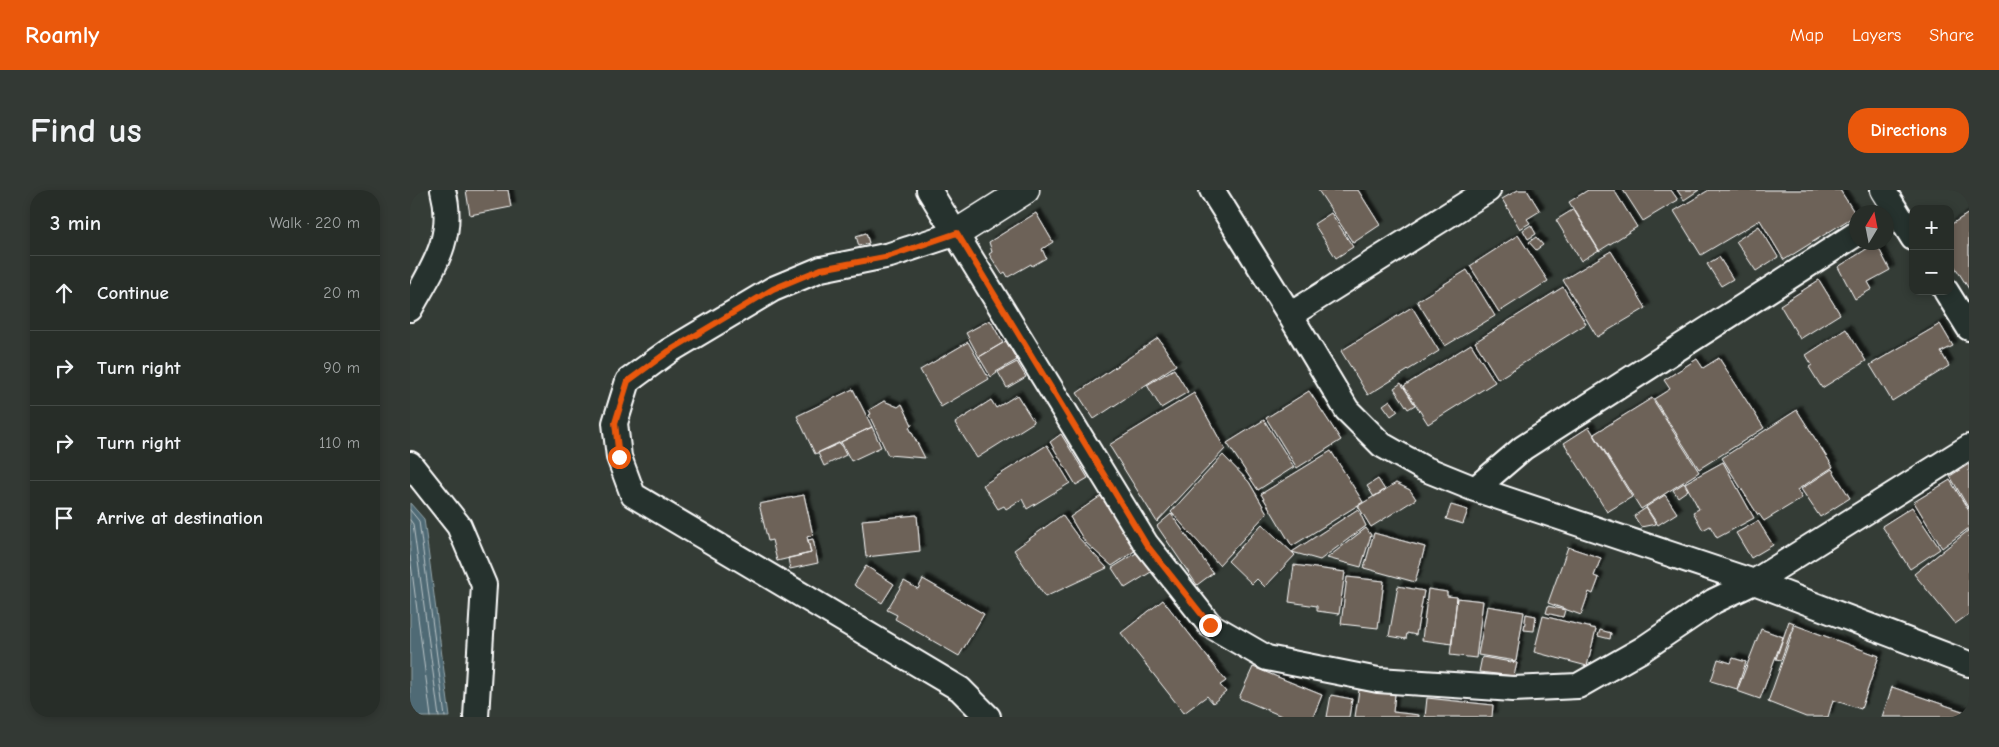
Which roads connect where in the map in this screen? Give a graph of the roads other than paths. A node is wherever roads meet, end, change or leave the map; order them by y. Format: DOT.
graph roads {
  1 [pos="443,190"];
  2 [pos="929,190"];
  3 [pos="1025,190"];
  4 [pos="1212,190"];
  5 [pos="1488,190"];
  6 [pos="1888,204"];
  7 [pos="957,233"];
  8 [pos="1909,233"];
  9 [pos="1849,238"];
  10 [pos="1948,295"];
  11 [pos="410,309"];
  12 [pos="1290,315"];
  13 [pos="1969,328"];
  14 [pos="1969,447"];
  15 [pos="410,464"];
  16 [pos="1474,489"];
  17 [pos="1754,582"];
  18 [pos="1969,664"];
  19 [pos="476,717"];
  20 [pos="988,717"];
  1 -- 11 [label="street"];
  2 -- 7 [label="street"];
  3 -- 7 [label="street"];
  4 -- 12 [label="street"];
  5 -- 12 [label="street"];
  6 -- 8 [label="street"];
  7 -- 17 [label="street"];
  7 -- 20 [label="street"];
  9 -- 16 [label="street"];
  10 -- 13 [label="street"];
  12 -- 16 [label="street"];
  14 -- 17 [label="street"];
  15 -- 19 [label="street"];
  16 -- 17 [label="street"];
  17 -- 18 [label="street"];
}
